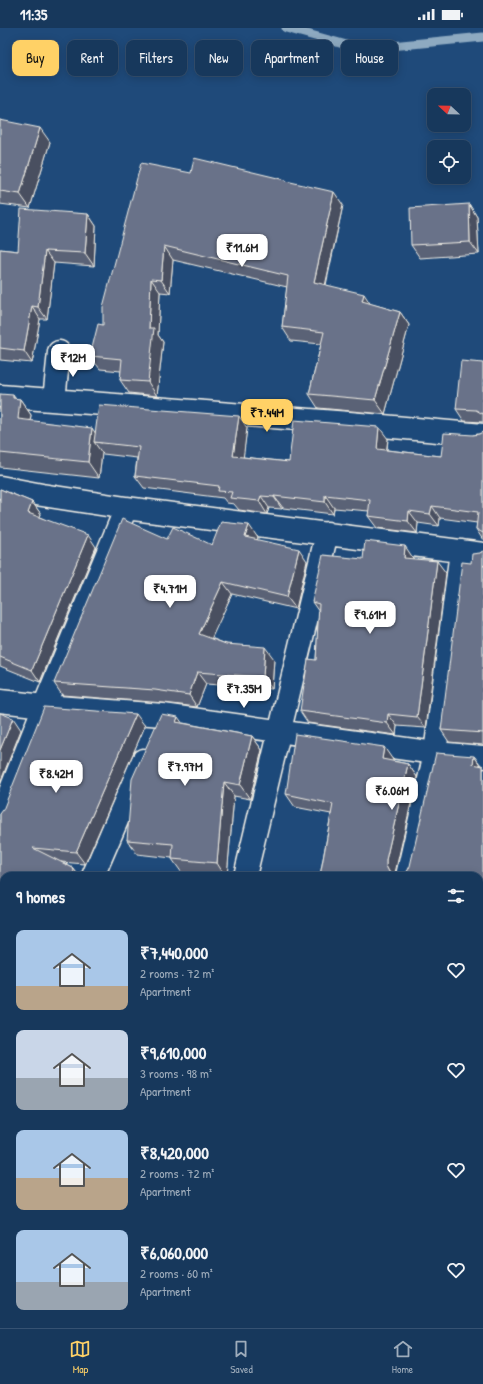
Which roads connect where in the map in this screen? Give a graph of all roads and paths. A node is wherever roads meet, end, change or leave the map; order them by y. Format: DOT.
graph roads {
  1 [pos="59,352"];
  2 [pos="0,396"];
  3 [pos="54,400"];
  4 [pos="483,435"];
  5 [pos="0,487"];
  6 [pos="126,508"];
  7 [pos="327,533"];
  8 [pos="461,551"];
  9 [pos="483,554"];
  10 [pos="0,701"];
  11 [pos="44,706"];
  12 [pos="163,715"];
  13 [pos="279,731"];
  14 [pos="435,753"];
  15 [pos="483,757"];
  16 [pos="0,817"];
  17 [pos="95,872"];
  18 [pos="246,872"];
  19 [pos="408,872"];
  1 -- 3 [label="street"];
  2 -- 3 [label="street"];
  3 -- 4 [label="street"];
  5 -- 6 [label="street"];
  6 -- 7 [label="street"];
  6 -- 11 [label="street"];
  7 -- 8 [label="street"];
  7 -- 13 [label="street"];
  8 -- 9 [label="street"];
  8 -- 14 [label="street"];
  10 -- 11 [label="street"];
  11 -- 12 [label="street"];
  11 -- 16 [label="street"];
  12 -- 13 [label="street"];
  12 -- 17 [label="street"];
  13 -- 14 [label="street"];
  13 -- 18 [label="street"];
  14 -- 15 [label="street"];
  14 -- 19 [label="street"];
}
